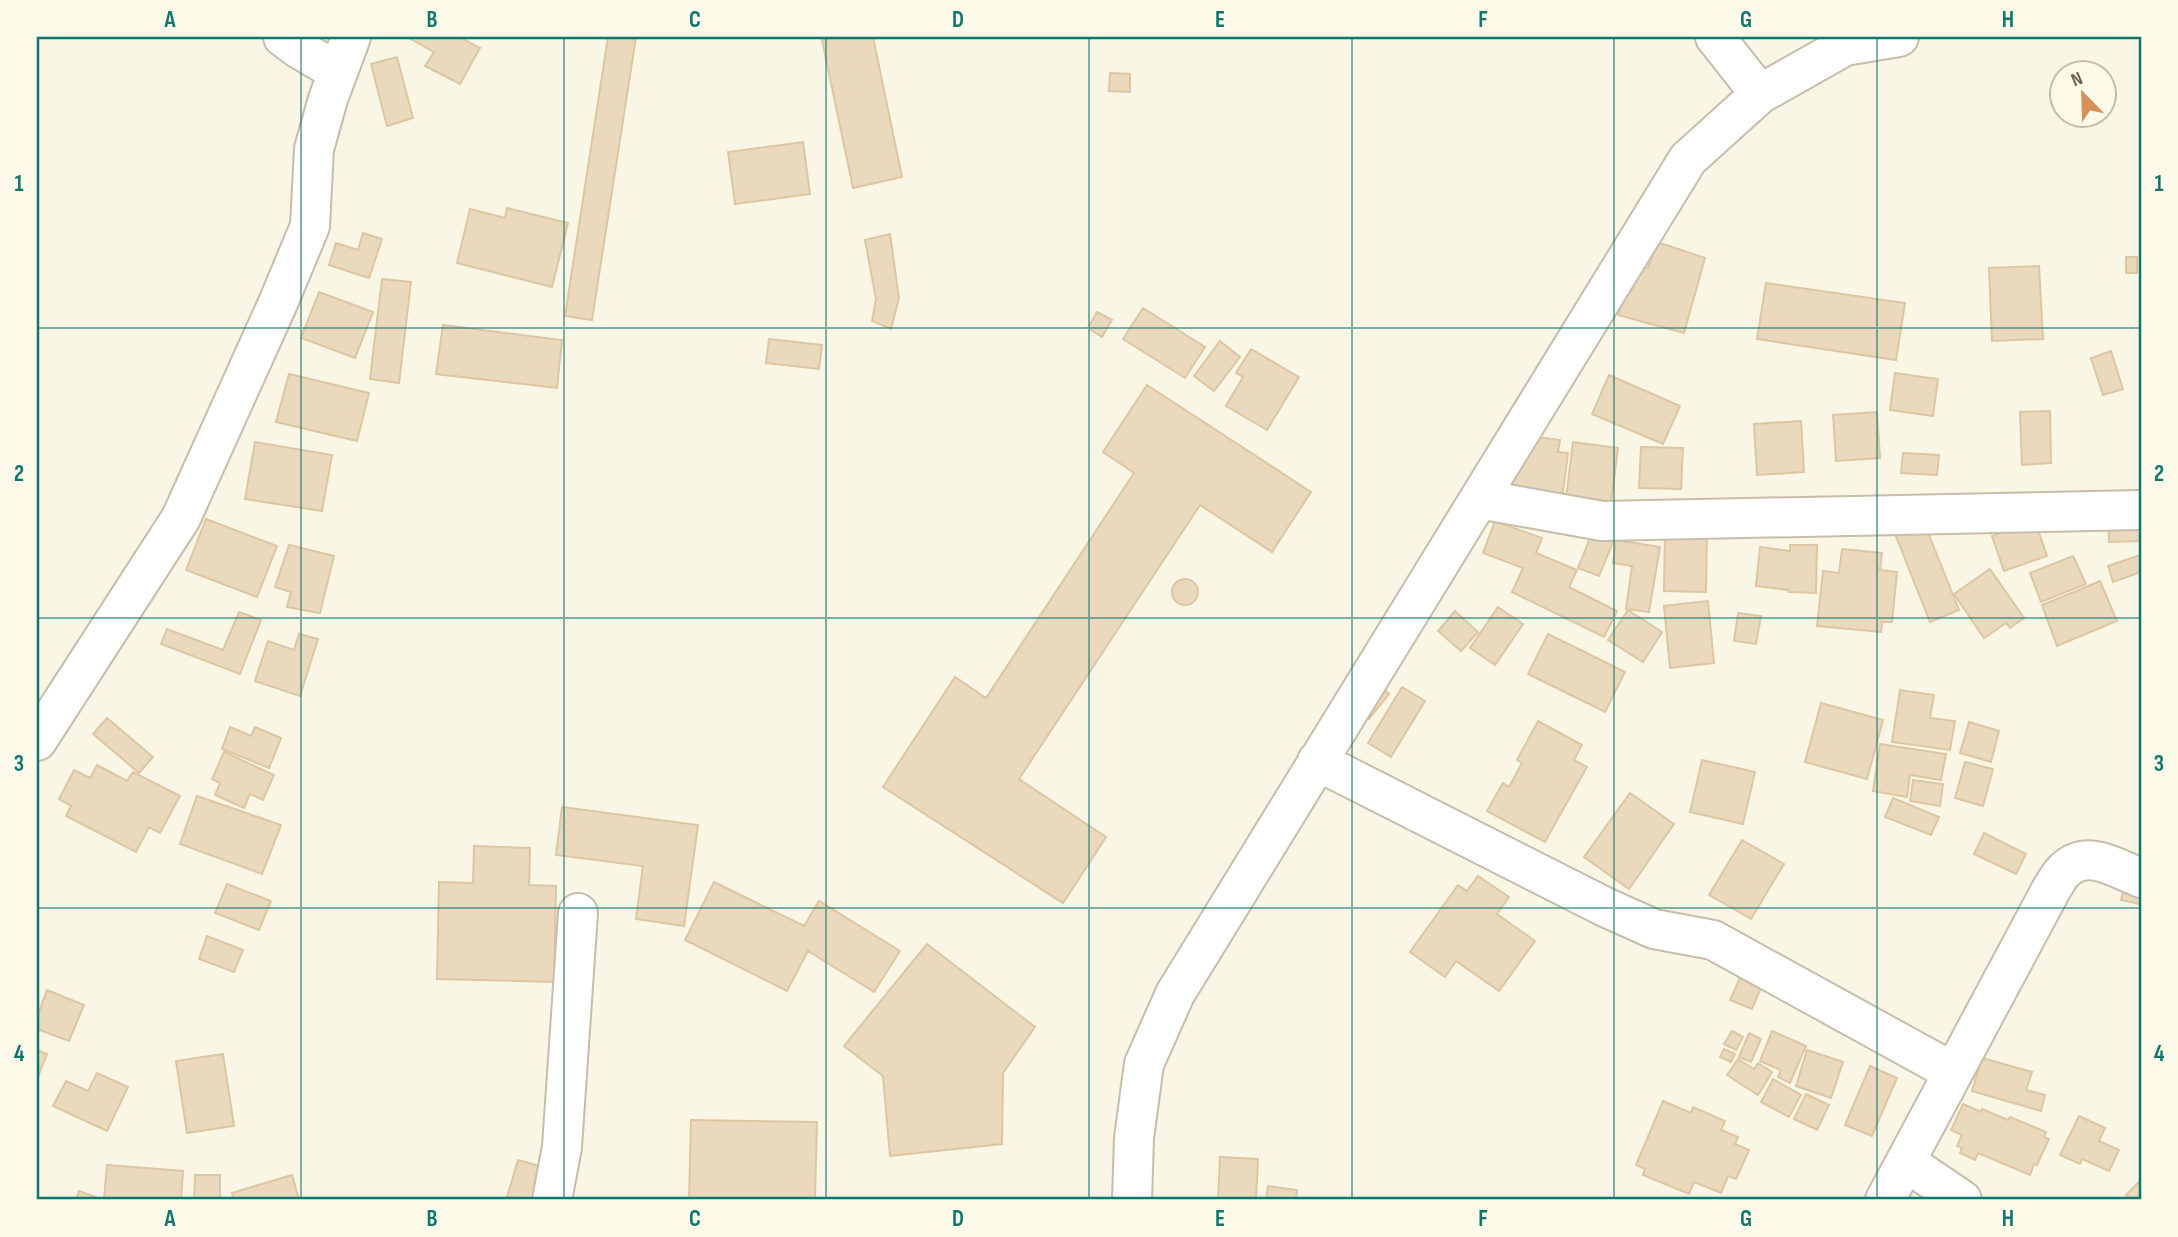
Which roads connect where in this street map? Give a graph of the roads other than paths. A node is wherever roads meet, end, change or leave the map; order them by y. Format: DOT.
graph roads {
  1 [pos="283,37"];
  2 [pos="351,37"];
  3 [pos="1715,37"];
  4 [pos="1899,37"];
  5 [pos="1851,41"];
  6 [pos="338,72"];
  7 [pos="1760,94"];
  8 [pos="1479,499"];
  9 [pos="2141,510"];
  10 [pos="37,741"];
  11 [pos="1317,761"];
  12 [pos="2141,878"];
  13 [pos="578,913"];
  14 [pos="1954,1072"];
  15 [pos="1906,1162"];
  16 [pos="552,1200"];
  17 [pos="1132,1200"];
  18 [pos="1885,1200"];
  19 [pos="1962,1200"];
  1 -- 6 [label="street"];
  2 -- 6 [label="street"];
  3 -- 7 [label="street"];
  4 -- 5 [label="street"];
  5 -- 7 [label="street"];
  6 -- 10 [label="street"];
  7 -- 8 [label="street"];
  8 -- 9 [label="street"];
  8 -- 11 [label="street"];
  11 -- 14 [label="street"];
  11 -- 17 [label="street"];
  12 -- 14 [label="street"];
  13 -- 16 [label="street"];
  14 -- 15 [label="street"];
  15 -- 18 [label="street"];
  15 -- 19 [label="street"];
}
